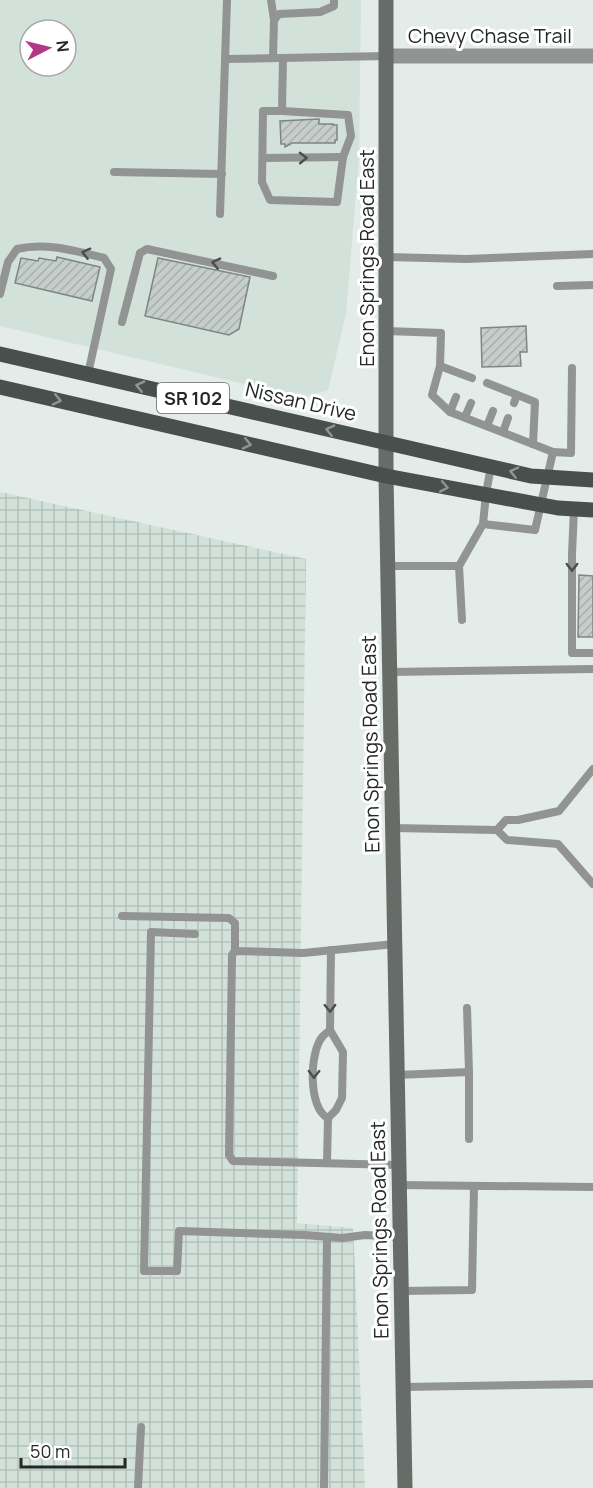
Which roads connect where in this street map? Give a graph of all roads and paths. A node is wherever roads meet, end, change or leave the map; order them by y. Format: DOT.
graph roads {
  1 [pos="227,0"];
  2 [pos="271,0"];
  3 [pos="334,0"];
  4 [pos="386,0"];
  5 [pos="274,20"];
  6 [pos="387,56"];
  7 [pos="593,56"];
  8 [pos="273,58"];
  9 [pos="283,58"];
  10 [pos="227,59"];
  11 [pos="282,111"];
  12 [pos="343,157"];
  13 [pos="263,159"];
  14 [pos="114,172"];
  15 [pos="222,174"];
  16 [pos="220,214"];
  17 [pos="593,254"];
  18 [pos="387,257"];
  19 [pos="273,276"];
  20 [pos="593,285"];
  21 [pos="557,286"];
  22 [pos="0,294"];
  23 [pos="122,322"];
  24 [pos="387,331"];
  25 [pos="0,354"];
  26 [pos="440,366"];
  27 [pos="572,368"];
  28 [pos="88,374"];
  29 [pos="466,379"];
  30 [pos="487,383"];
  31 [pos="0,387"];
  32 [pos="518,395"];
  33 [pos="456,397"];
  34 [pos="471,403"];
  35 [pos="514,403"];
  36 [pos="493,411"];
  37 [pos="450,412"];
  38 [pos="465,417"];
  39 [pos="508,418"];
  40 [pos="487,426"];
  41 [pos="503,432"];
  42 [pos="387,443"];
  43 [pos="533,444"];
  44 [pos="553,452"];
  45 [pos="491,466"];
  46 [pos="386,476"];
  47 [pos="546,477"];
  48 [pos="593,480"];
  49 [pos="486,494"];
  50 [pos="540,505"];
  51 [pos="574,509"];
  52 [pos="593,510"];
  53 [pos="483,524"];
  54 [pos="388,566"];
  55 [pos="459,566"];
  56 [pos="462,620"];
  57 [pos="572,653"];
  58 [pos="593,653"];
  59 [pos="571,669"];
  60 [pos="593,669"];
  61 [pos="390,672"];
  62 [pos="593,769"];
  63 [pos="393,828"];
  64 [pos="497,830"];
  65 [pos="593,884"];
  66 [pos="122,916"];
  67 [pos="195,934"];
  68 [pos="395,944"];
  69 [pos="331,950"];
  70 [pos="235,951"];
  71 [pos="467,1008"];
  72 [pos="330,1030"];
  73 [pos="469,1072"];
  74 [pos="397,1075"];
  75 [pos="328,1118"];
  76 [pos="469,1139"];
  77 [pos="327,1163"];
  78 [pos="399,1165"];
  79 [pos="399,1185"];
  80 [pos="474,1186"];
  81 [pos="593,1187"];
  82 [pos="327,1237"];
  83 [pos="400,1237"];
  84 [pos="401,1291"];
  85 [pos="593,1384"];
  86 [pos="403,1387"];
  87 [pos="141,1427"];
  88 [pos="138,1488"];
  89 [pos="324,1488"];
  90 [pos="405,1488"];
  1 -- 10 [label="lane"];
  2 -- 5 [label="lane"];
  3 -- 5 [label="lane"];
  4 -- 6 [label="street, Enon Springs Road East"];
  5 -- 8 [label="lane"];
  6 -- 7 [label="street, Chevy Chase Trail"];
  6 -- 9 [label="lane"];
  6 -- 18 [label="street, Enon Springs Road East"];
  8 -- 9 [label="lane"];
  8 -- 10 [label="lane"];
  9 -- 11 [label="lane"];
  10 -- 15 [label="lane"];
  11 -- 12 [label="lane"];
  11 -- 13 [label="lane"];
  13 -- 12 [label="lane, one-way"];
  12 -- 13 [label="lane"];
  14 -- 15 [label="lane"];
  15 -- 16 [label="lane"];
  17 -- 18 [label="lane"];
  18 -- 24 [label="street, Enon Springs Road East"];
  19 -- 23 [label="lane, one-way"];
  20 -- 21 [label="lane"];
  28 -- 22 [label="lane, one-way"];
  24 -- 26 [label="lane"];
  24 -- 42 [label="street, Enon Springs Road East"];
  25 -- 28 [label="main road, Nissan Drive / SR 102"];
  26 -- 29 [label="lane"];
  26 -- 37 [label="lane"];
  27 -- 44 [label="lane"];
  42 -- 28 [label="main road, Nissan Drive / SR 102, one-way"];
  30 -- 32 [label="lane"];
  31 -- 46 [label="main road, SR 102, one-way"];
  32 -- 35 [label="lane"];
  32 -- 43 [label="lane"];
  33 -- 37 [label="lane"];
  34 -- 38 [label="lane"];
  36 -- 40 [label="lane"];
  37 -- 38 [label="lane"];
  38 -- 40 [label="lane"];
  39 -- 41 [label="lane"];
  40 -- 41 [label="lane"];
  41 -- 43 [label="lane"];
  42 -- 45 [label="main road, Nissan Drive / SR 102"];
  42 -- 46 [label="street, Enon Springs Road East"];
  43 -- 44 [label="lane"];
  44 -- 47 [label="lane"];
  47 -- 45 [label="main road, Nissan Drive / SR 102, one-way"];
  45 -- 49 [label="lane"];
  46 -- 49 [label="main road, SR 102, one-way"];
  46 -- 54 [label="street, Enon Springs Road East"];
  47 -- 48 [label="main road, Nissan Drive / SR 102"];
  47 -- 50 [label="lane"];
  49 -- 50 [label="main road, SR 102"];
  49 -- 53 [label="lane"];
  50 -- 51 [label="main road, SR 102"];
  50 -- 53 [label="lane"];
  51 -- 52 [label="main road, SR 102"];
  51 -- 57 [label="lane, one-way"];
  53 -- 55 [label="lane"];
  54 -- 55 [label="lane"];
  54 -- 61 [label="street, Enon Springs Road East"];
  55 -- 56 [label="lane"];
  57 -- 58 [label="lane"];
  57 -- 59 [label="lane"];
  59 -- 60 [label="lane"];
  59 -- 61 [label="lane"];
  61 -- 63 [label="street, Enon Springs Road East"];
  62 -- 64 [label="lane"];
  63 -- 64 [label="lane"];
  63 -- 68 [label="street, Enon Springs Road East"];
  64 -- 65 [label="lane"];
  66 -- 70 [label="lane"];
  67 -- 82 [label="lane"];
  68 -- 69 [label="lane"];
  68 -- 74 [label="street, Enon Springs Road East"];
  69 -- 70 [label="lane"];
  69 -- 72 [label="lane, one-way"];
  70 -- 77 [label="lane"];
  71 -- 73 [label="lane"];
  72 -- 75 [label="lane"];
  72 -- 75 [label="lane, one-way"];
  73 -- 74 [label="lane"];
  73 -- 76 [label="lane"];
  74 -- 78 [label="street, Enon Springs Road East"];
  75 -- 77 [label="lane"];
  77 -- 78 [label="lane"];
  78 -- 79 [label="street, Enon Springs Road East"];
  79 -- 80 [label="lane"];
  79 -- 83 [label="street, Enon Springs Road East"];
  80 -- 81 [label="lane"];
  80 -- 84 [label="lane"];
  82 -- 83 [label="lane"];
  82 -- 89 [label="lane"];
  83 -- 84 [label="street, Enon Springs Road East"];
  84 -- 86 [label="street, Enon Springs Road East"];
  85 -- 86 [label="lane"];
  86 -- 90 [label="street, Enon Springs Road East"];
  87 -- 88 [label="lane"];
}
